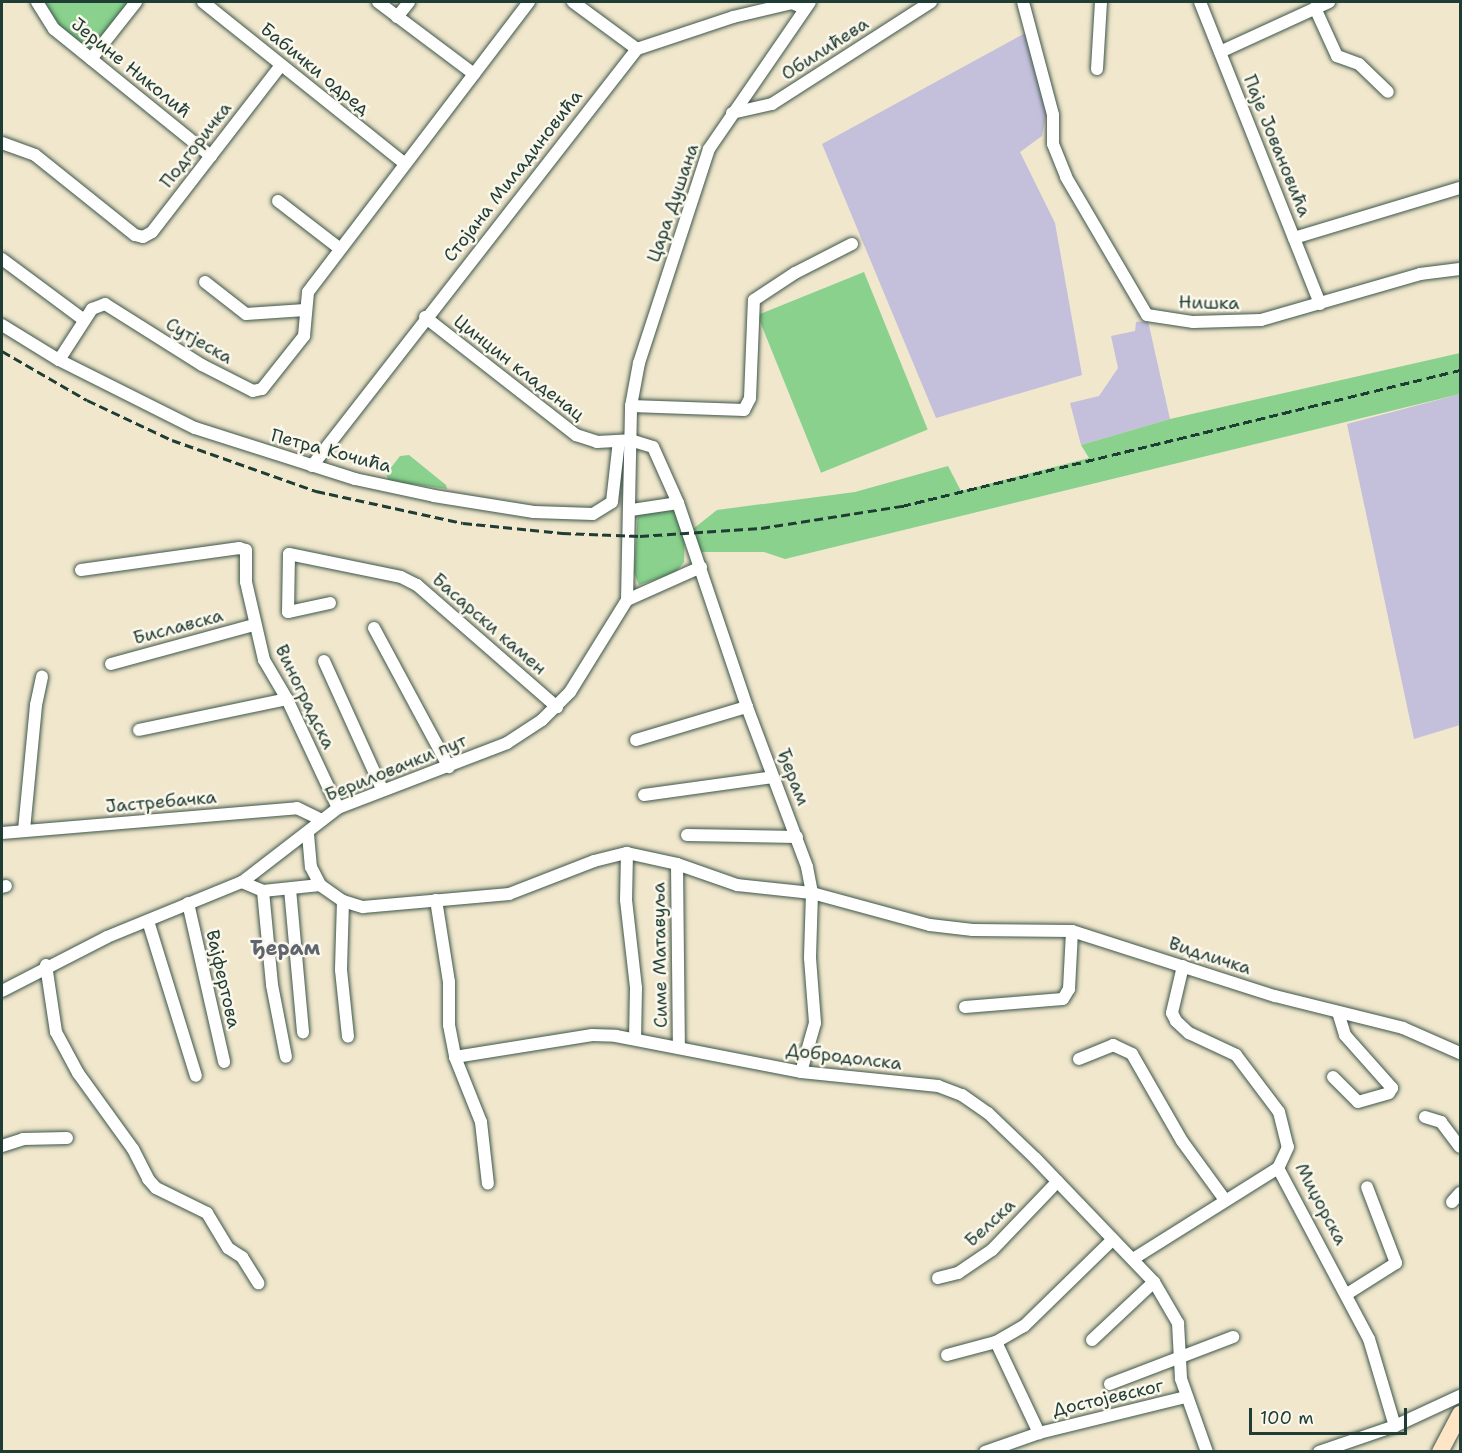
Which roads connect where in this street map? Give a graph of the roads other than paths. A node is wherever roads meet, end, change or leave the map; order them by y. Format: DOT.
graph roads {
  1 [pos="37,2"];
  2 [pos="136,2"];
  3 [pos="203,2"];
  4 [pos="378,2"];
  5 [pos="409,2"];
  6 [pos="529,2"];
  7 [pos="573,2"];
  8 [pos="931,2"];
  9 [pos="1023,2"];
  10 [pos="1101,2"];
  11 [pos="1200,2"];
  12 [pos="1329,2"];
  13 [pos="807,5"];
  14 [pos="1315,8"];
  15 [pos="397,17"];
  16 [pos="637,49"];
  17 [pos="1220,52"];
  18 [pos="91,59"];
  19 [pos="281,66"];
  20 [pos="1097,69"];
  21 [pos="474,74"];
  22 [pos="1388,92"];
  23 [pos="732,113"];
  24 [pos="2,143"];
  25 [pos="211,156"];
  26 [pos="405,164"];
  27 [pos="1461,188"];
  28 [pos="278,201"];
  29 [pos="1294,238"];
  30 [pos="852,244"];
  31 [pos="339,248"];
  32 [pos="2,258"];
  33 [pos="1461,269"];
  34 [pos="205,282"];
  35 [pos="1320,304"];
  36 [pos="305,310"];
  37 [pos="425,317"];
  38 [pos="84,320"];
  39 [pos="2,325"];
  40 [pos="59,360"];
  41 [pos="631,406"];
  42 [pos="625,441"];
  43 [pos="312,466"];
  44 [pos="678,503"];
  45 [pos="631,510"];
  46 [pos="701,567"];
  47 [pos="81,570"];
  48 [pos="627,600"];
  49 [pos="330,603"];
  50 [pos="254,625"];
  51 [pos="374,628"];
  52 [pos="324,662"];
  53 [pos="111,664"];
  54 [pos="42,677"];
  55 [pos="287,699"];
  56 [pos="556,707"];
  57 [pos="747,707"];
  58 [pos="140,730"];
  59 [pos="636,741"];
  60 [pos="449,767"];
  61 [pos="773,777"];
  62 [pos="382,789"];
  63 [pos="644,795"];
  64 [pos="339,808"];
  65 [pos="320,819"];
  66 [pos="24,830"];
  67 [pos="2,833"];
  68 [pos="308,834"];
  69 [pos="687,835"];
  70 [pos="797,837"];
  71 [pos="627,853"];
  72 [pos="677,864"];
  73 [pos="242,882"];
  74 [pos="320,885"];
  75 [pos="290,889"];
  76 [pos="263,891"];
  77 [pos="812,893"];
  78 [pos="436,900"];
  79 [pos="343,902"];
  80 [pos="188,903"];
  81 [pos="148,921"];
  82 [pos="1072,931"];
  83 [pos="46,966"];
  84 [pos="1183,966"];
  85 [pos="2,991"];
  86 [pos="965,1007"];
  87 [pos="1338,1012"];
  88 [pos="303,1032"];
  89 [pos="348,1036"];
  90 [pos="634,1039"];
  91 [pos="679,1047"];
  92 [pos="1461,1053"];
  93 [pos="286,1057"];
  94 [pos="455,1057"];
  95 [pos="1079,1059"];
  96 [pos="224,1062"];
  97 [pos="801,1072"];
  98 [pos="196,1076"];
  99 [pos="1333,1077"];
  100 [pos="1425,1116"];
  101 [pos="67,1138"];
  102 [pos="2,1146"];
  103 [pos="1461,1147"];
  104 [pos="1278,1168"];
  105 [pos="1058,1181"];
  106 [pos="488,1184"];
  107 [pos="1367,1187"];
  108 [pos="1225,1200"];
  109 [pos="1113,1239"];
  110 [pos="1133,1259"];
  111 [pos="938,1278"];
  112 [pos="1154,1282"];
  113 [pos="258,1283"];
  114 [pos="1347,1294"];
  115 [pos="1233,1337"];
  116 [pos="1092,1340"];
  117 [pos="996,1342"];
  118 [pos="947,1355"];
  119 [pos="1180,1356"];
  120 [pos="1110,1384"];
  121 [pos="1461,1396"];
  122 [pos="1186,1397"];
  123 [pos="1395,1426"];
  124 [pos="1458,1426"];
  125 [pos="1039,1433"];
  126 [pos="985,1452"];
  127 [pos="1207,1452"];
  128 [pos="1319,1452"];
  129 [pos="1440,1452"];
  1 -- 18 [label="street, Јерине Николић"];
  2 -- 18 [label="street"];
  3 -- 19 [label="street, Бабички одред"];
  4 -- 15 [label="street"];
  5 -- 15 [label="street"];
  6 -- 21 [label="street, Сутјеска"];
  7 -- 16 [label="street"];
  8 -- 23 [label="street, Обилићева"];
  9 -- 35 [label="street, Нишка"];
  10 -- 20 [label="street"];
  11 -- 17 [label="street, Паје Јовановића"];
  12 -- 14 [label="street"];
  13 -- 16 [label="street"];
  13 -- 23 [label="street, Цара Душана"];
  14 -- 17 [label="street"];
  14 -- 22 [label="street"];
  15 -- 21 [label="street"];
  16 -- 37 [label="street, Стојана Миладиновића"];
  17 -- 29 [label="street, Паје Јовановића"];
  18 -- 25 [label="street, Јерине Николић"];
  19 -- 25 [label="street, Подгоричка"];
  19 -- 26 [label="street, Бабички одред"];
  21 -- 26 [label="street, Сутјеска"];
  23 -- 41 [label="street, Цара Душана"];
  24 -- 25 [label="street, Подгоричка"];
  26 -- 31 [label="street, Сутјеска"];
  27 -- 29 [label="street"];
  28 -- 31 [label="street"];
  29 -- 35 [label="street, Паје Јовановића"];
  30 -- 41 [label="street"];
  31 -- 36 [label="street, Сутјеска"];
  32 -- 38 [label="street"];
  33 -- 35 [label="street, Нишка"];
  34 -- 36 [label="street"];
  36 -- 38 [label="street, Сутјеска"];
  37 -- 42 [label="street, Цинцин кладенац"];
  37 -- 43 [label="street, Стојана Миладиновића"];
  38 -- 40 [label="street, Сутјеска"];
  39 -- 40 [label="street, Петра Кочића"];
  40 -- 43 [label="street, Петра Кочића"];
  41 -- 42 [label="street, Цара Душана"];
  42 -- 43 [label="street, Петра Кочића"];
  42 -- 44 [label="street"];
  42 -- 45 [label="street"];
  44 -- 45 [label="street"];
  44 -- 46 [label="street, Ђерам"];
  45 -- 48 [label="street"];
  46 -- 48 [label="street"];
  46 -- 57 [label="street, Ђерам"];
  47 -- 50 [label="street, Виноградска"];
  48 -- 56 [label="street, Бериловачки пут"];
  49 -- 56 [label="street, Басарски камен"];
  50 -- 53 [label="street, Биславска"];
  50 -- 55 [label="street, Виноградска"];
  51 -- 60 [label="street"];
  52 -- 62 [label="street"];
  54 -- 66 [label="street"];
  55 -- 58 [label="street"];
  55 -- 64 [label="street, Виноградска"];
  56 -- 60 [label="street, Бериловачки пут"];
  57 -- 59 [label="street"];
  57 -- 61 [label="street, Ђерам"];
  60 -- 62 [label="street, Бериловачки пут"];
  61 -- 63 [label="street"];
  61 -- 70 [label="street, Ђерам"];
  62 -- 64 [label="street, Бериловачки пут"];
  64 -- 65 [label="street, Бериловачки пут"];
  65 -- 66 [label="street, Јастребачка"];
  65 -- 68 [label="street, Бериловачки пут"];
  66 -- 67 [label="street, Јастребачка"];
  68 -- 73 [label="street, Бериловачки пут"];
  68 -- 74 [label="street"];
  69 -- 70 [label="street"];
  70 -- 77 [label="street, Ђерам"];
  71 -- 72 [label="street, Видличка"];
  71 -- 78 [label="street"];
  71 -- 90 [label="street"];
  72 -- 77 [label="street, Видличка"];
  72 -- 91 [label="street, Симе Матавуља"];
  73 -- 76 [label="street"];
  73 -- 80 [label="street, Бериловачки пут"];
  74 -- 75 [label="street"];
  74 -- 79 [label="street"];
  75 -- 76 [label="street"];
  75 -- 88 [label="street"];
  76 -- 93 [label="street"];
  77 -- 82 [label="street, Видличка"];
  77 -- 97 [label="street, Ђерам"];
  78 -- 79 [label="street"];
  78 -- 94 [label="street"];
  79 -- 89 [label="street"];
  80 -- 81 [label="street, Бериловачки пут"];
  80 -- 96 [label="street, Вајфертова"];
  81 -- 83 [label="street, Бериловачки пут"];
  81 -- 98 [label="street"];
  82 -- 84 [label="street, Видличка"];
  82 -- 86 [label="street"];
  83 -- 85 [label="street, Бериловачки пут"];
  83 -- 113 [label="street"];
  84 -- 87 [label="street, Видличка"];
  84 -- 104 [label="street, Миџорска"];
  87 -- 92 [label="street, Видличка"];
  87 -- 99 [label="street"];
  90 -- 91 [label="street, Добродолска"];
  90 -- 94 [label="street, Добродолска"];
  91 -- 97 [label="street, Добродолска"];
  94 -- 106 [label="street"];
  95 -- 108 [label="street"];
  97 -- 105 [label="street, Добродолска"];
  100 -- 103 [label="street"];
  101 -- 102 [label="street"];
  104 -- 108 [label="street"];
  104 -- 114 [label="street, Миџорска"];
  105 -- 109 [label="street, Добродолска"];
  105 -- 111 [label="street, Белска"];
  107 -- 114 [label="street"];
  108 -- 110 [label="street"];
  109 -- 110 [label="street, Добродолска"];
  109 -- 117 [label="street"];
  110 -- 112 [label="street, Добродолска"];
  112 -- 116 [label="street"];
  112 -- 119 [label="street, Добродолска"];
  114 -- 123 [label="street, Миџорска"];
  115 -- 119 [label="street"];
  117 -- 118 [label="street"];
  117 -- 125 [label="street, Достојевског"];
  119 -- 120 [label="street"];
  119 -- 122 [label="street, Добродолска"];
  121 -- 123 [label="street"];
  122 -- 125 [label="street, Достојевског"];
  122 -- 127 [label="street, Добродолска"];
  123 -- 128 [label="street"];
  124 -- 129 [label="main road"];
  125 -- 126 [label="street, Достојевског"];
}
